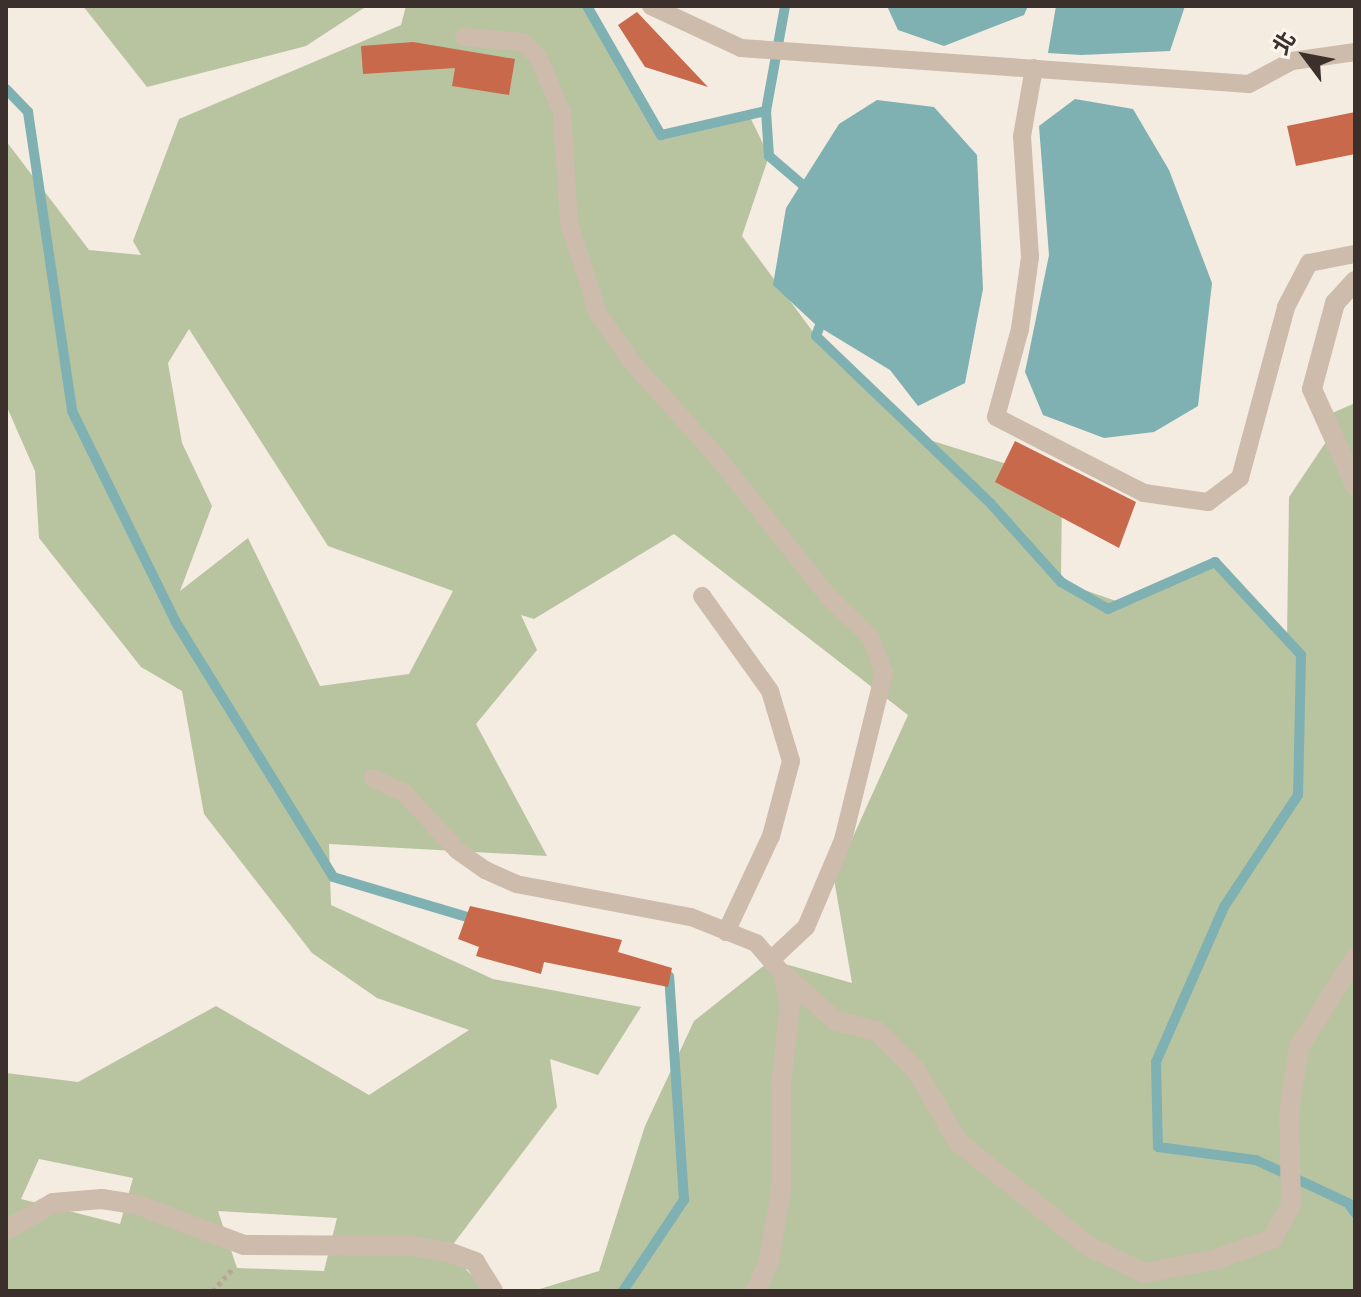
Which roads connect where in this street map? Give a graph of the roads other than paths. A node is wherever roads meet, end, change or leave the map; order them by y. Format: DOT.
graph roads {
  1 [pos="651,6"];
  2 [pos="464,37"];
  3 [pos="1355,52"];
  4 [pos="1034,68"];
  5 [pos="1355,254"];
  6 [pos="1355,281"];
  7 [pos="1355,485"];
  8 [pos="702,596"];
  9 [pos="373,778"];
  10 [pos="726,932"];
  11 [pos="1355,958"];
  12 [pos="777,967"];
  13 [pos="6,1230"];
  14 [pos="493,1291"];
  15 [pos="756,1291"];
  1 -- 4 [label="lane"];
  2 -- 12 [label="lane"];
  3 -- 4 [label="lane"];
  4 -- 5 [label="lane"];
  6 -- 7 [label="street"];
  8 -- 10 [label="lane"];
  9 -- 10 [label="lane"];
  10 -- 12 [label="lane"];
  11 -- 12 [label="street"];
  12 -- 15 [label="street"];
  13 -- 14 [label="street"];
}
